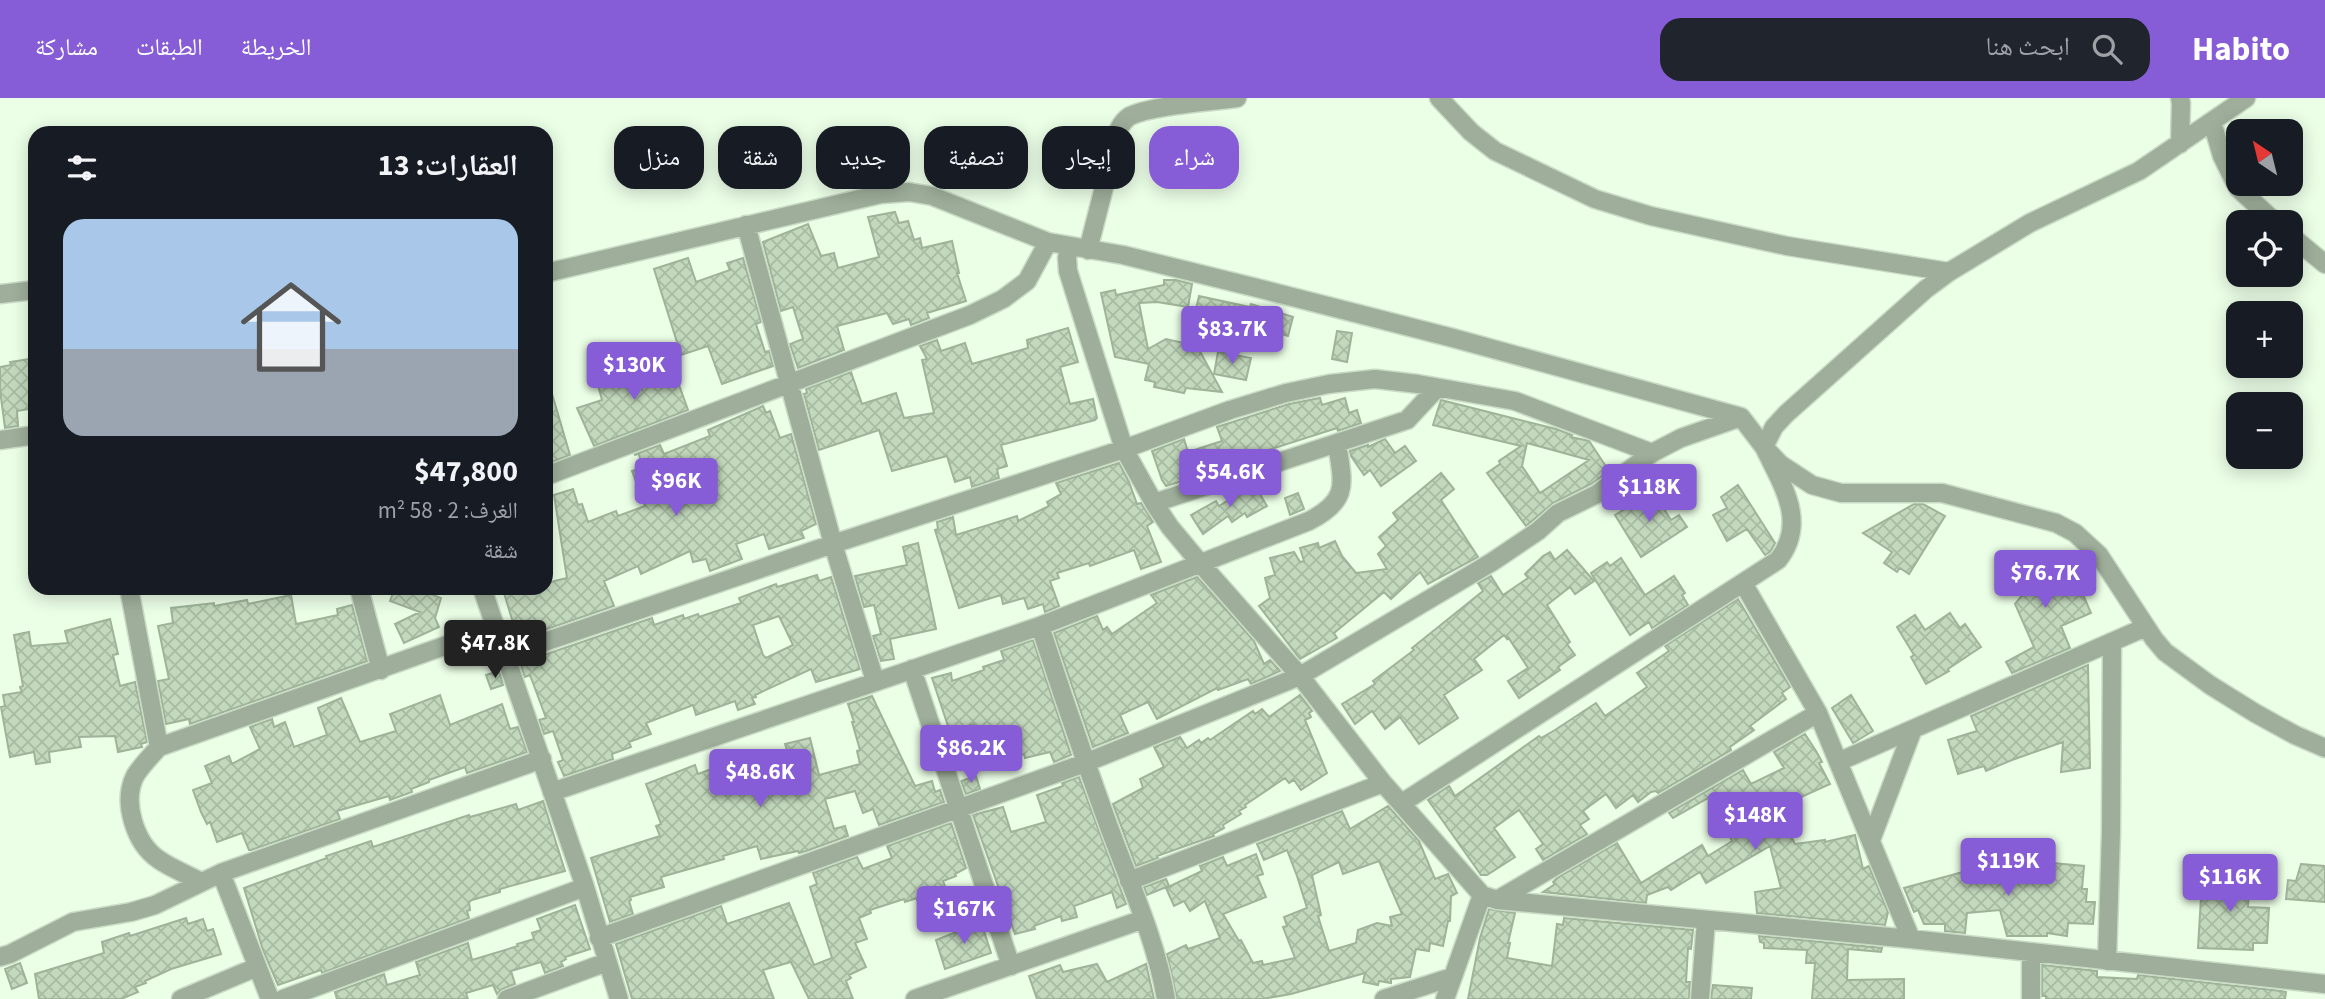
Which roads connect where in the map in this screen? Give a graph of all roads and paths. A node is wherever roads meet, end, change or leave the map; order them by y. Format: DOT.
graph roads {
  1 [pos="1237,98"];
  2 [pos="1439,98"];
  3 [pos="2180,98"];
  4 [pos="2246,98"];
  5 [pos="2212,122"];
  6 [pos="2180,144"];
  7 [pos="2262,210"];
  8 [pos="746,225"];
  9 [pos="1048,242"];
  10 [pos="2303,246"];
  11 [pos="1069,247"];
  12 [pos="1088,250"];
  13 [pos="2325,264"];
  14 [pos="553,271"];
  15 [pos="1949,272"];
  16 [pos="28,291"];
  17 [pos="0,294"];
  18 [pos="790,384"];
  19 [pos="1437,388"];
  20 [pos="1741,417"];
  21 [pos="28,436"];
  22 [pos="0,440"];
  23 [pos="1337,443"];
  24 [pos="1764,447"];
  25 [pos="1124,449"];
  26 [pos="1652,453"];
  27 [pos="553,474"];
  28 [pos="1154,503"];
  29 [pos="833,544"];
  30 [pos="1200,563"];
  31 [pos="1743,583"];
  32 [pos="130,595"];
  33 [pos="361,595"];
  34 [pos="484,595"];
  35 [pos="1040,626"];
  36 [pos="2146,627"];
  37 [pos="495,628"];
  38 [pos="2112,643"];
  39 [pos="506,655"];
  40 [pos="912,669"];
  41 [pos="381,670"];
  42 [pos="1300,676"];
  43 [pos="875,681"];
  44 [pos="1818,713"];
  45 [pos="1913,729"];
  46 [pos="159,747"];
  47 [pos="2325,748"];
  48 [pos="542,759"];
  49 [pos="1838,762"];
  50 [pos="1085,763"];
  51 [pos="1384,783"];
  52 [pos="552,792"];
  53 [pos="1402,803"];
  54 [pos="958,808"];
  55 [pos="1871,840"];
  56 [pos="221,873"];
  57 [pos="1129,881"];
  58 [pos="201,882"];
  59 [pos="585,887"];
  60 [pos="1489,898"];
  61 [pos="1144,919"];
  62 [pos="1706,919"];
  63 [pos="599,938"];
  64 [pos="1911,939"];
  65 [pos="2031,952"];
  66 [pos="0,957"];
  67 [pos="2107,961"];
  68 [pos="607,962"];
  69 [pos="1011,966"];
  70 [pos="257,967"];
  71 [pos="1452,977"];
  72 [pos="2325,984"];
  73 [pos="181,999"];
  74 [pos="270,999"];
  75 [pos="283,999"];
  76 [pos="507,999"];
  77 [pos="619,999"];
  78 [pos="915,999"];
  79 [pos="1166,999"];
  80 [pos="1384,999"];
  81 [pos="1445,999"];
  82 [pos="1700,999"];
  83 [pos="2031,999"];
  1 -- 12 [label="street"];
  2 -- 15 [label="street"];
  3 -- 6 [label="street"];
  4 -- 5 [label="street"];
  5 -- 6 [label="street"];
  5 -- 7 [label="street"];
  6 -- 15 [label="street"];
  8 -- 9 [label="street"];
  8 -- 14 [label="street"];
  8 -- 18 [label="street"];
  9 -- 11 [label="street"];
  9 -- 18 [label="street"];
  10 -- 13 [label="street"];
  11 -- 12 [label="street"];
  11 -- 25 [label="street"];
  12 -- 20 [label="street"];
  15 -- 24 [label="street"];
  16 -- 17 [label="street"];
  18 -- 27 [label="street"];
  18 -- 29 [label="street"];
  19 -- 23 [label="street"];
  19 -- 25 [label="street"];
  19 -- 26 [label="street"];
  20 -- 24 [label="street"];
  20 -- 26 [label="street"];
  21 -- 22 [label="street"];
  23 -- 28 [label="street"];
  23 -- 30 [label="street"];
  24 -- 31 [label="street"];
  24 -- 36 [label="street"];
  25 -- 28 [label="street"];
  25 -- 29 [label="street"];
  26 -- 42 [label="street"];
  28 -- 30 [label="street"];
  29 -- 39 [label="street"];
  29 -- 43 [label="street"];
  30 -- 35 [label="street"];
  30 -- 42 [label="street"];
  31 -- 44 [label="street"];
  31 -- 53 [label="street"];
  32 -- 46 [label="street"];
  33 -- 41 [label="street"];
  34 -- 37 [label="street"];
  35 -- 40 [label="street"];
  35 -- 50 [label="street"];
  36 -- 38 [label="street"];
  36 -- 47 [label="street"];
  37 -- 39 [label="street"];
  37 -- 41 [label="street"];
  38 -- 45 [label="street"];
  38 -- 67 [label="street"];
  39 -- 48 [label="street"];
  40 -- 43 [label="street"];
  40 -- 54 [label="street"];
  41 -- 46 [label="street"];
  42 -- 50 [label="street"];
  42 -- 51 [label="street"];
  43 -- 52 [label="street"];
  44 -- 49 [label="street"];
  44 -- 60 [label="street"];
  45 -- 49 [label="street"];
  45 -- 55 [label="street"];
  46 -- 58 [label="street"];
  48 -- 52 [label="street"];
  48 -- 56 [label="street"];
  49 -- 55 [label="street"];
  50 -- 54 [label="street"];
  50 -- 57 [label="street"];
  51 -- 53 [label="street"];
  51 -- 57 [label="street"];
  52 -- 59 [label="street"];
  53 -- 60 [label="street"];
  54 -- 63 [label="street"];
  54 -- 69 [label="street"];
  55 -- 64 [label="street"];
  56 -- 58 [label="street"];
  56 -- 70 [label="street"];
  57 -- 61 [label="street"];
  58 -- 66 [label="street"];
  59 -- 63 [label="street"];
  59 -- 75 [label="street"];
  60 -- 62 [label="street"];
  60 -- 71 [label="street"];
  61 -- 69 [label="street"];
  61 -- 79 [label="street"];
  62 -- 64 [label="street"];
  62 -- 82 [label="street"];
  63 -- 68 [label="street"];
  64 -- 65 [label="street"];
  65 -- 67 [label="street"];
  65 -- 83 [label="street"];
  67 -- 72 [label="street"];
  68 -- 76 [label="street"];
  68 -- 77 [label="street"];
  69 -- 78 [label="street"];
  70 -- 73 [label="street"];
  70 -- 74 [label="street"];
  71 -- 80 [label="street"];
  71 -- 81 [label="street"];
}
